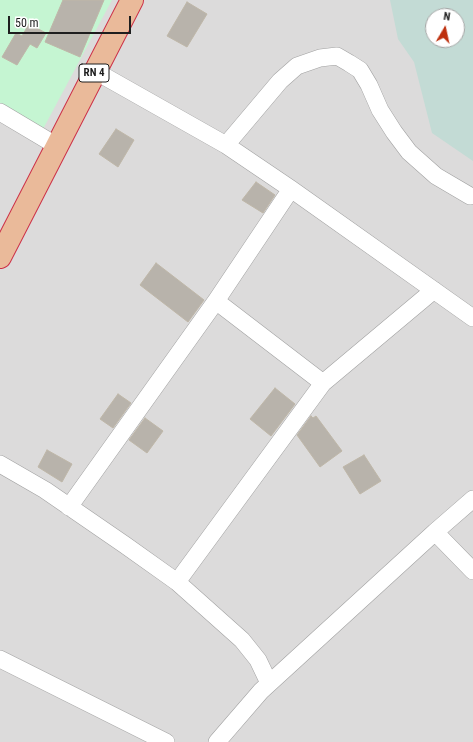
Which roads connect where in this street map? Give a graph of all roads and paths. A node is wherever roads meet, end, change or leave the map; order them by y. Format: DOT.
graph roads {
  1 [pos="132,0"];
  2 [pos="95,71"];
  3 [pos="0,112"];
  4 [pos="226,145"];
  5 [pos="57,146"];
  6 [pos="291,189"];
  7 [pos="470,196"];
  8 [pos="0,257"];
  9 [pos="434,290"];
  10 [pos="216,301"];
  11 [pos="473,318"];
  12 [pos="323,383"];
  13 [pos="0,464"];
  14 [pos="473,499"];
  15 [pos="69,507"];
  16 [pos="434,532"];
  17 [pos="473,571"];
  18 [pos="177,582"];
  19 [pos="0,659"];
  20 [pos="269,683"];
  21 [pos="166,742"];
  22 [pos="217,742"];
  1 -- 2 [label="highway, RN 4"];
  2 -- 4 [label="street"];
  2 -- 5 [label="highway, RN 4"];
  3 -- 5 [label="street"];
  4 -- 6 [label="street"];
  4 -- 7 [label="street"];
  5 -- 8 [label="highway, RN 4"];
  6 -- 9 [label="street"];
  6 -- 10 [label="street"];
  9 -- 11 [label="street"];
  9 -- 12 [label="street"];
  10 -- 12 [label="street"];
  10 -- 15 [label="street"];
  12 -- 18 [label="street"];
  13 -- 15 [label="street"];
  14 -- 16 [label="street"];
  15 -- 18 [label="street"];
  16 -- 17 [label="street"];
  16 -- 20 [label="street"];
  18 -- 20 [label="street"];
  19 -- 21 [label="street"];
  20 -- 22 [label="street"];
}
